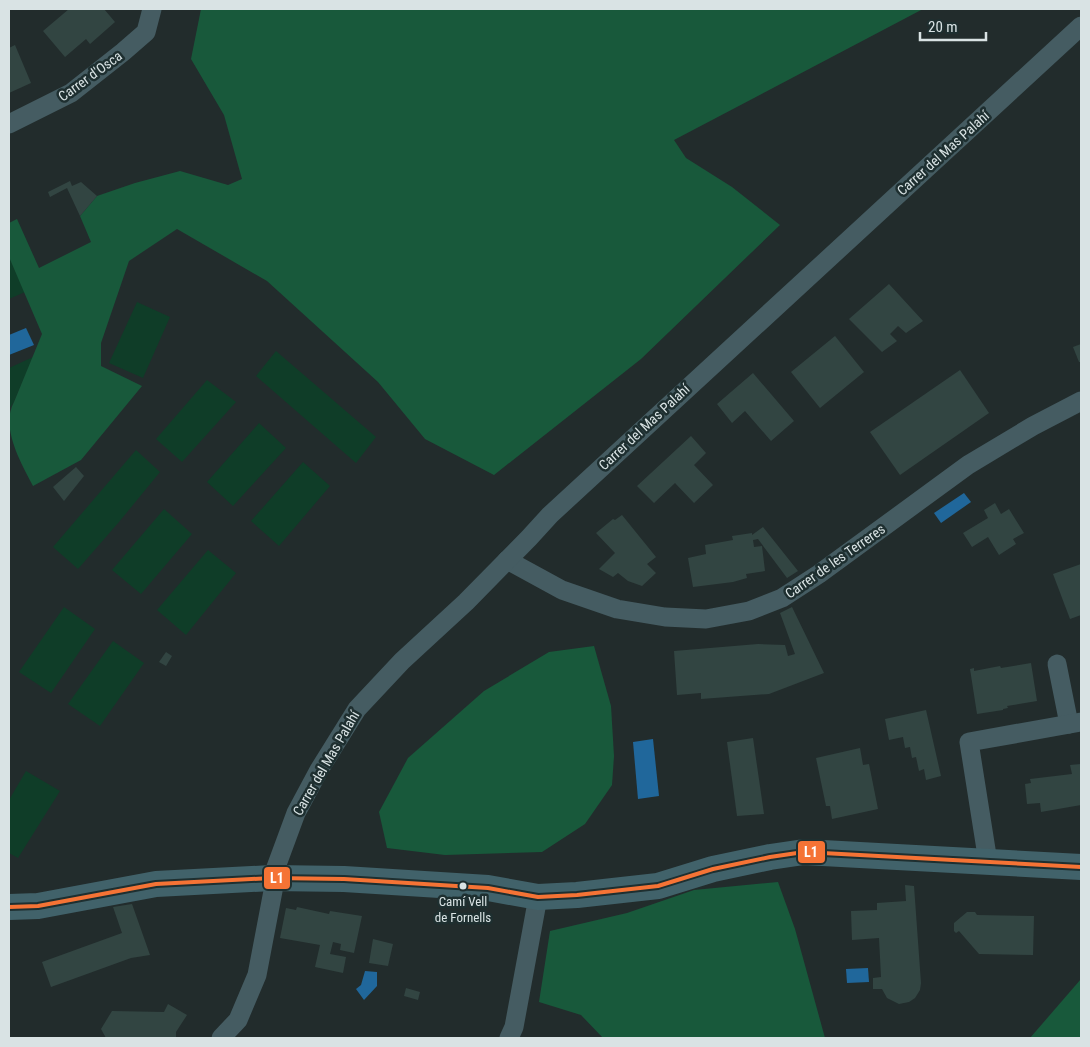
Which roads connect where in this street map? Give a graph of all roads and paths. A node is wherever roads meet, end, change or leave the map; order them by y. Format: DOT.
graph roads {
  1 [pos="152,9"];
  2 [pos="1081,26"];
  3 [pos="9,124"];
  4 [pos="1081,401"];
  5 [pos="507,560"];
  6 [pos="1057,664"];
  7 [pos="1075,723"];
  8 [pos="988,862"];
  9 [pos="1081,867"];
  10 [pos="272,878"];
  11 [pos="538,896"];
  12 [pos="9,907"];
  13 [pos="222,1038"];
  14 [pos="509,1038"];
  1 -- 3 [label="street, Carrer d'Osca"];
  2 -- 5 [label="street, Carrer del Mas Palahí"];
  4 -- 5 [label="street, Carrer de les Terreres"];
  5 -- 10 [label="street, Carrer del Mas Palahí"];
  6 -- 7 [label="street"];
  7 -- 8 [label="street"];
  8 -- 9 [label="street"];
  8 -- 11 [label="street"];
  10 -- 11 [label="street"];
  10 -- 12 [label="street"];
  10 -- 13 [label="street, Carrer del Mas Palahí"];
  11 -- 14 [label="street"];
}
